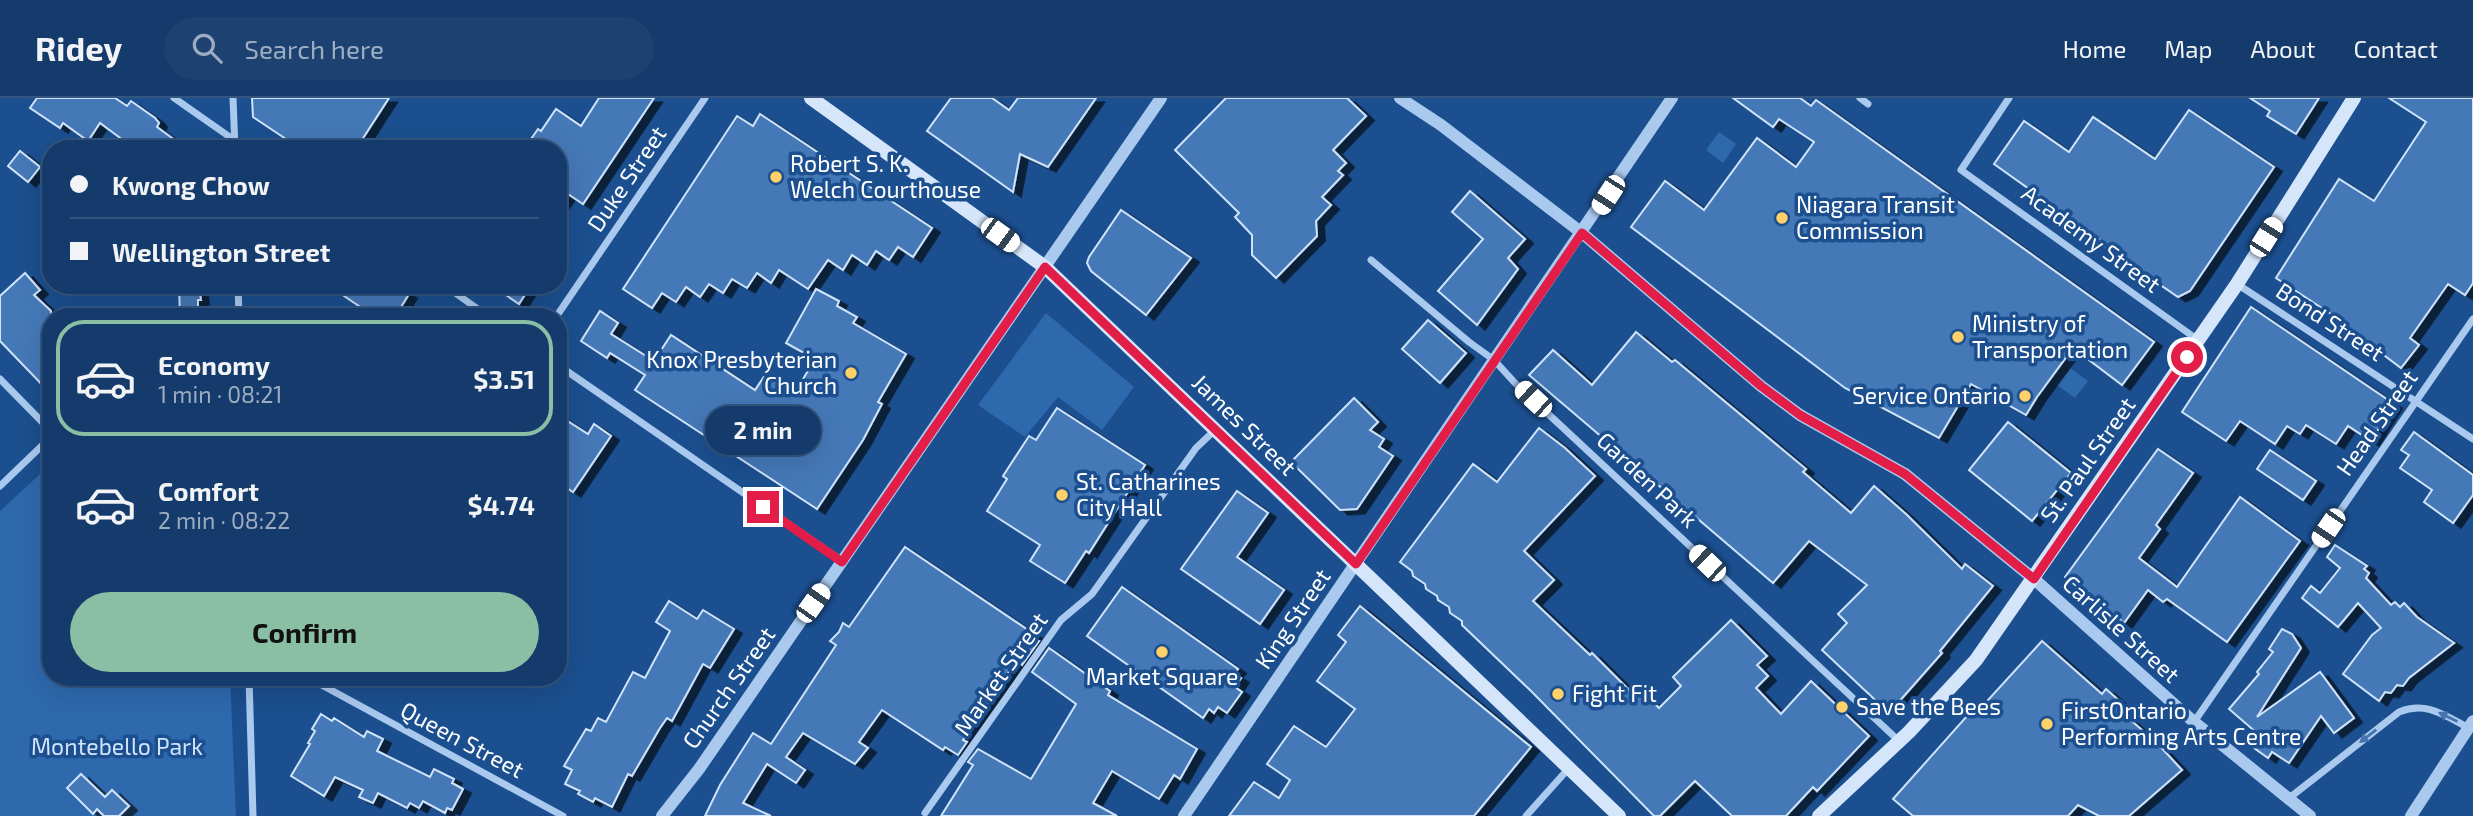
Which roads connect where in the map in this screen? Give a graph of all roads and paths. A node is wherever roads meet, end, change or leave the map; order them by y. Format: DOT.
graph roads {
  1 [pos="174,98"];
  2 [pos="233,98"];
  3 [pos="705,98"];
  4 [pos="811,98"];
  5 [pos="1161,98"];
  6 [pos="1400,98"];
  7 [pos="1672,98"];
  8 [pos="1860,98"];
  9 [pos="2009,98"];
  10 [pos="2354,98"];
  11 [pos="1868,104"];
  12 [pos="229,140"];
  13 [pos="234,140"];
  14 [pos="1582,233"];
  15 [pos="1371,260"];
  16 [pos="1045,267"];
  17 [pos="2237,284"];
  18 [pos="457,294"];
  19 [pos="476,308"];
  20 [pos="562,308"];
  21 [pos="2473,319"];
  22 [pos="2198,340"];
  23 [pos="1494,360"];
  24 [pos="567,371"];
  25 [pos="0,379"];
  26 [pos="2416,401"];
  27 [pos="42,422"];
  28 [pos="1215,429"];
  29 [pos="2473,439"];
  30 [pos="42,446"];
  31 [pos="0,486"];
  32 [pos="842,562"];
  33 [pos="1356,564"];
  34 [pos="2034,579"];
  35 [pos="249,686"];
  36 [pos="324,686"];
  37 [pos="2194,722"];
  38 [pos="2471,725"];
  39 [pos="1899,741"];
  40 [pos="1569,768"];
  41 [pos="2287,799"];
  42 [pos="925,813"];
  43 [pos="253,816"];
  44 [pos="563,816"];
  45 [pos="662,816"];
  46 [pos="1184,816"];
  47 [pos="1526,816"];
  48 [pos="1619,816"];
  49 [pos="1819,816"];
  50 [pos="2310,816"];
  51 [pos="2411,816"];
  1 -- 12 [label="street"];
  2 -- 13 [label="street"];
  3 -- 20 [label="street, Duke Street"];
  4 -- 16 [label="main road, James Street"];
  5 -- 16 [label="street, Church Street"];
  6 -- 14 [label="street, Carlisle Street"];
  7 -- 14 [label="street, King Street"];
  8 -- 11 [label="street"];
  9 -- 22 [label="street, Academy Street"];
  10 -- 17 [label="main road, St. Paul Street"];
  14 -- 23 [label="street, King Street"];
  14 -- 34 [label="street, Carlisle Street"];
  15 -- 23 [label="street, Garden Park"];
  16 -- 28 [label="main road, James Street"];
  16 -- 32 [label="street, Church Street"];
  17 -- 22 [label="main road, St. Paul Street"];
  17 -- 26 [label="street, Bond Street"];
  18 -- 19 [label="street"];
  21 -- 26 [label="street, Head Street"];
  22 -- 34 [label="main road, St. Paul Street"];
  23 -- 33 [label="street, King Street"];
  23 -- 39 [label="street, Garden Park"];
  24 -- 32 [label="street"];
  25 -- 27 [label="street"];
  26 -- 29 [label="street, Bond Street"];
  26 -- 37 [label="street, Head Street"];
  28 -- 33 [label="main road, James Street"];
  28 -- 42 [label="street, Market Street"];
  30 -- 31 [label="street"];
  32 -- 45 [label="street, Church Street"];
  33 -- 40 [label="main road, James Street"];
  33 -- 46 [label="street, King Street"];
  34 -- 37 [label="street, Carlisle Street"];
  34 -- 39 [label="main road, St. Paul Street"];
  35 -- 43 [label="street"];
  36 -- 44 [label="street, Queen Street"];
  37 -- 41 [label="street, Carlisle Street"];
  38 -- 41 [label="street, one-way"];
  38 -- 51 [label="street"];
  39 -- 49 [label="main road, St. Paul Street"];
  40 -- 47 [label="street"];
  40 -- 48 [label="main road, James Street"];
  41 -- 50 [label="street, Carlisle Street"];
}
